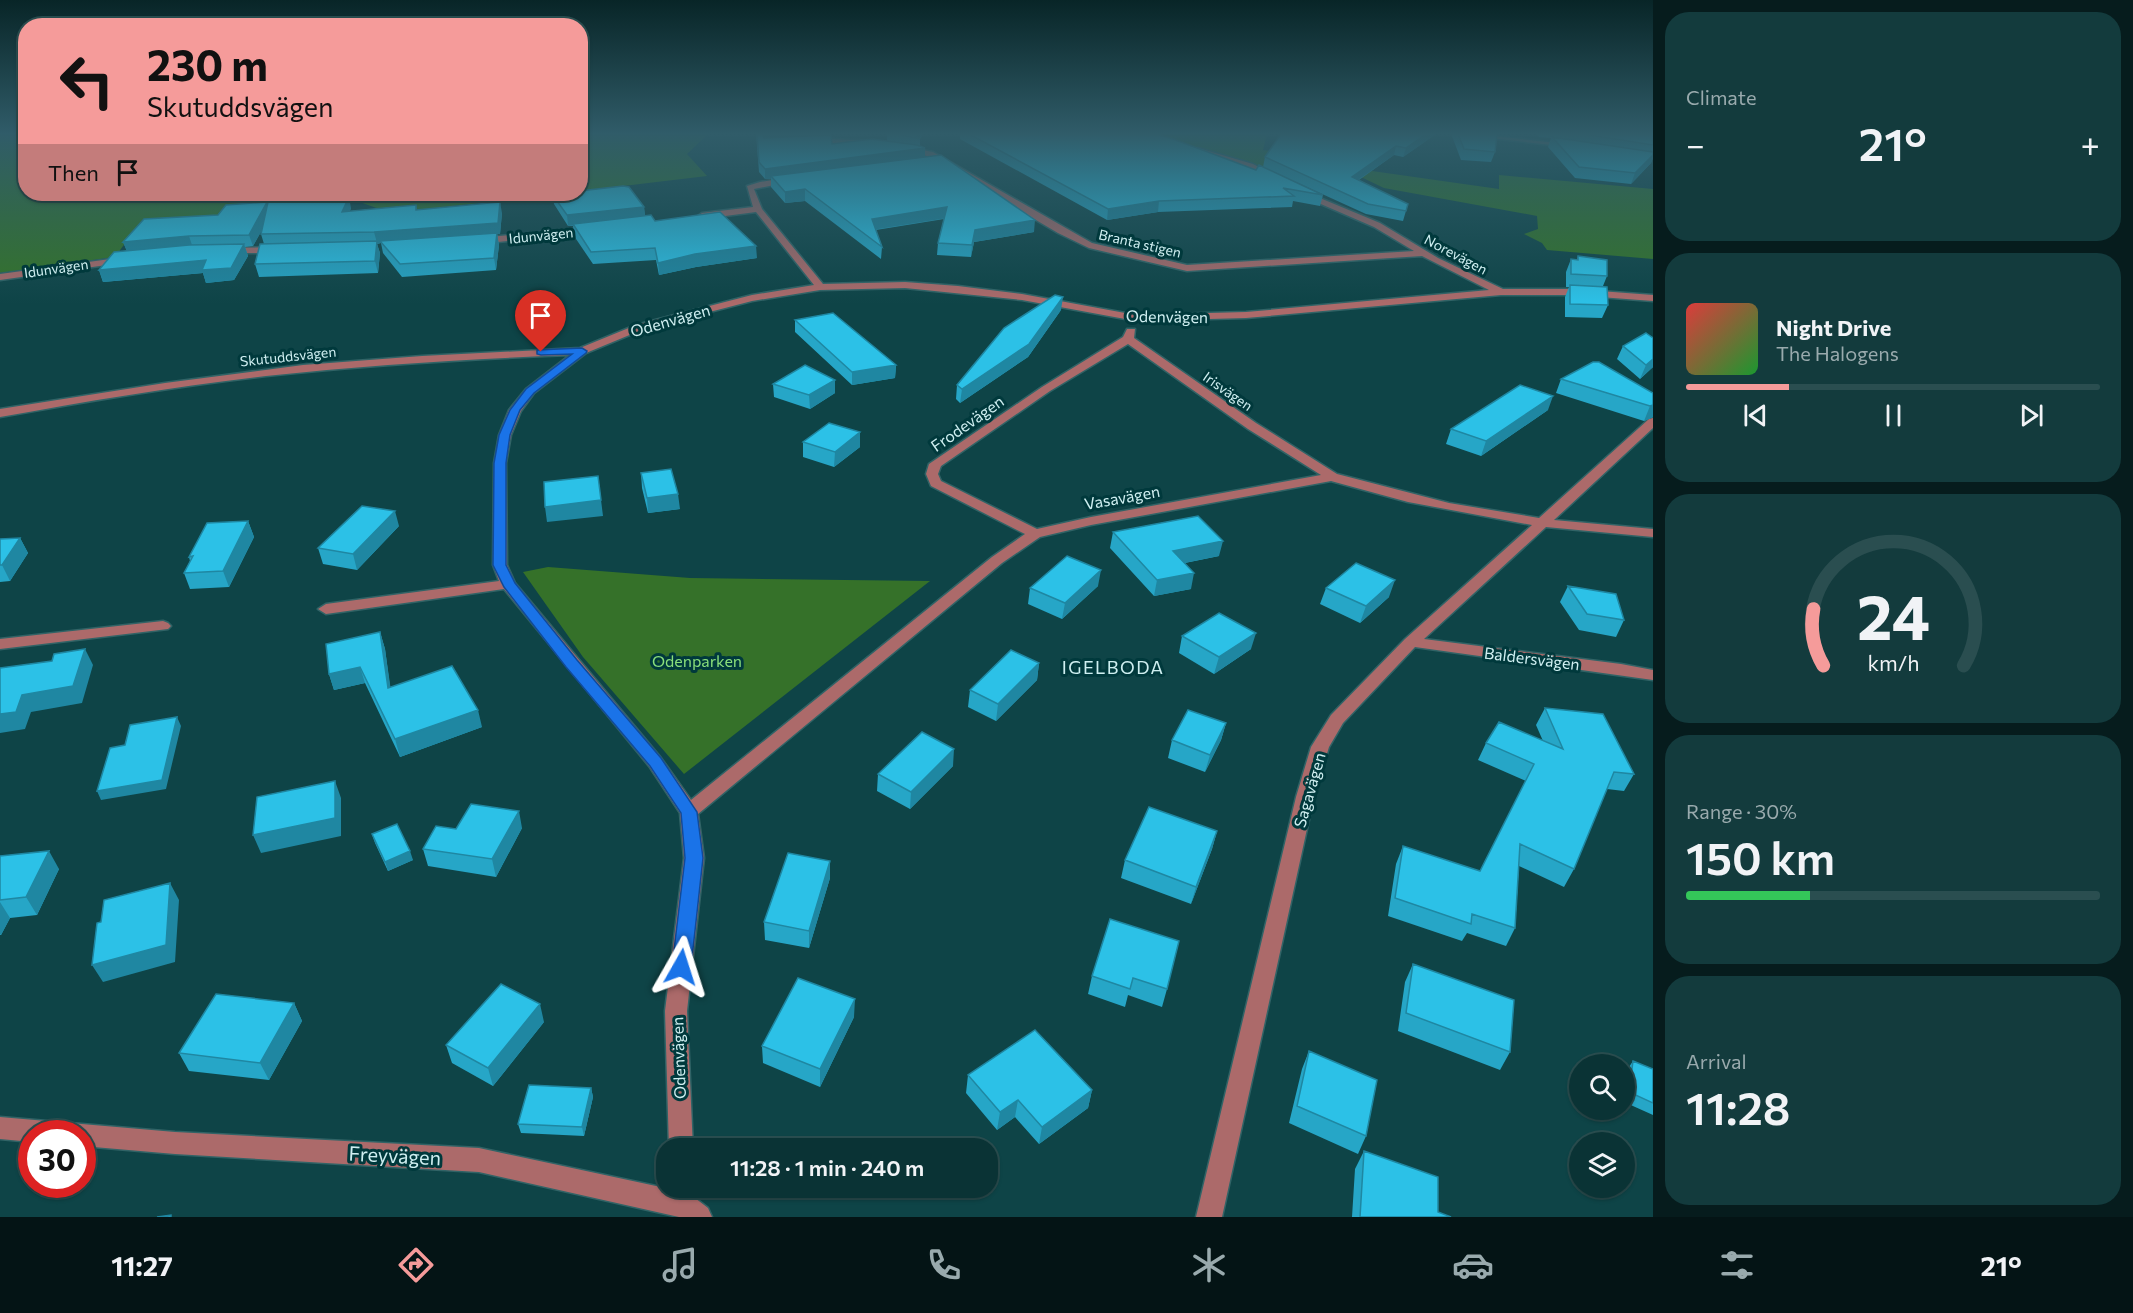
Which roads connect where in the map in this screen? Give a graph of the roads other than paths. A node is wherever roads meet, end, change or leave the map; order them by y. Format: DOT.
graph roads {
  1 [pos="751,191"];
  2 [pos="993,191"];
  3 [pos="1298,191"];
  4 [pos="758,209"];
  5 [pos="690,218"];
  6 [pos="610,228"];
  7 [pos="465,242"];
  8 [pos="292,250"];
  9 [pos="219,251"];
  10 [pos="1423,253"];
  11 [pos="139,258"];
  12 [pos="0,277"];
  13 [pos="820,287"];
  14 [pos="1501,292"];
  15 [pos="1653,298"];
  16 [pos="1136,318"];
  17 [pos="1128,339"];
  18 [pos="582,351"];
  19 [pos="0,413"];
  20 [pos="1653,422"];
  21 [pos="1332,477"];
  22 [pos="1546,522"];
  23 [pos="1653,533"];
  24 [pos="1035,534"];
  25 [pos="508,584"];
  26 [pos="326,609"];
  27 [pos="163,626"];
  28 [pos="1411,642"];
  29 [pos="0,644"];
  30 [pos="1653,675"];
  31 [pos="689,812"];
  32 [pos="0,1128"];
  33 [pos="18,1129"];
  34 [pos="96,1136"];
  35 [pos="681,1138"];
  36 [pos="688,1203"];
  37 [pos="1209,1217"];
  1 -- 4 [label="street"];
  2 -- 10 [label="street, Branta stigen"];
  3 -- 10 [label="street, Norevägen"];
  4 -- 5 [label="street"];
  4 -- 13 [label="street"];
  6 -- 7 [label="street, Idunvägen"];
  8 -- 9 [label="street"];
  10 -- 14 [label="street, Norevägen"];
  11 -- 12 [label="street, Idunvägen"];
  13 -- 16 [label="street, Odenvägen"];
  13 -- 18 [label="street, Odenvägen"];
  14 -- 15 [label="street, Odenvägen"];
  14 -- 16 [label="street, Odenvägen"];
  16 -- 17 [label="street"];
  17 -- 21 [label="street, Irisvägen"];
  17 -- 24 [label="street, Frodevägen"];
  18 -- 19 [label="street, Skutuddsvägen"];
  18 -- 25 [label="street, Odenvägen"];
  20 -- 22 [label="street, Sagavägen"];
  21 -- 22 [label="street, Vasavägen"];
  21 -- 24 [label="street, Vasavägen"];
  22 -- 23 [label="street, Vasavägen"];
  22 -- 28 [label="street, Sagavägen"];
  24 -- 31 [label="street, Vasavägen"];
  25 -- 26 [label="street"];
  25 -- 31 [label="street, Odenvägen"];
  27 -- 29 [label="street"];
  28 -- 30 [label="street, Baldersvägen"];
  28 -- 37 [label="street, Sagavägen"];
  31 -- 35 [label="street, Odenvägen"];
  32 -- 33 [label="street"];
  34 -- 36 [label="street, Freyvägen"];
}
